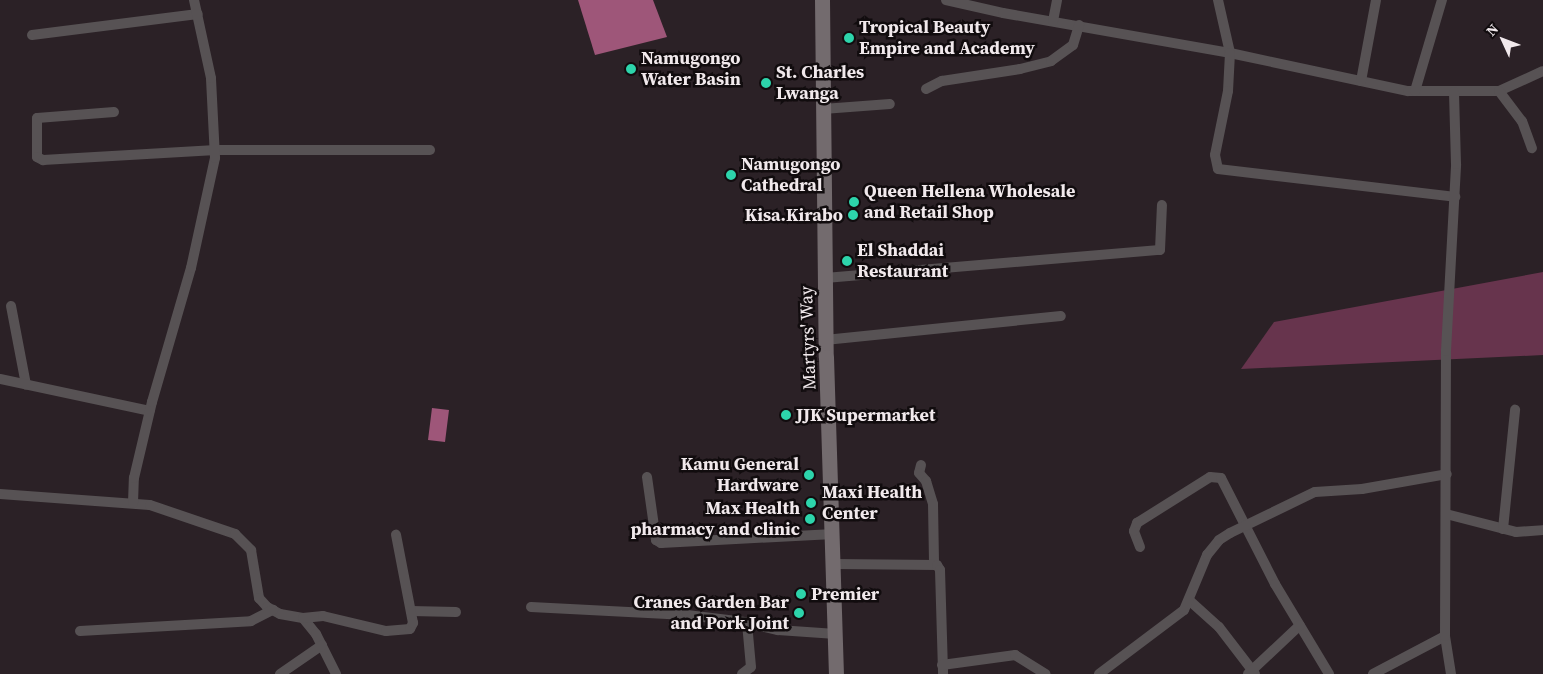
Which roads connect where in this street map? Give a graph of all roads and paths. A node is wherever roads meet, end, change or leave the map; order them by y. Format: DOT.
graph roads {
  1 [pos="194,0"];
  2 [pos="822,0"];
  3 [pos="946,0"];
  4 [pos="1057,0"];
  5 [pos="1218,0"];
  6 [pos="1376,0"];
  7 [pos="1442,0"];
  8 [pos="198,14"];
  9 [pos="1054,21"];
  10 [pos="1079,25"];
  11 [pos="32,35"];
  12 [pos="1230,53"];
  13 [pos="1543,71"];
  14 [pos="1361,81"];
  15 [pos="926,88"];
  16 [pos="1415,91"];
  17 [pos="1499,91"];
  18 [pos="1454,92"];
  19 [pos="890,104"];
  20 [pos="823,109"];
  21 [pos="114,112"];
  22 [pos="1532,148"];
  23 [pos="216,150"];
  24 [pos="430,150"];
  25 [pos="1455,197"];
  26 [pos="1162,205"];
  27 [pos="825,278"];
  28 [pos="11,306"];
  29 [pos="1061,316"];
  30 [pos="826,340"];
  31 [pos="0,379"];
  32 [pos="26,385"];
  33 [pos="1515,410"];
  34 [pos="150,411"];
  35 [pos="921,465"];
  36 [pos="1447,474"];
  37 [pos="647,477"];
  38 [pos="0,494"];
  39 [pos="133,503"];
  40 [pos="1446,514"];
  41 [pos="1244,527"];
  42 [pos="1503,529"];
  43 [pos="1543,530"];
  44 [pos="834,534"];
  45 [pos="396,535"];
  46 [pos="1140,547"];
  47 [pos="934,563"];
  48 [pos="834,564"];
  49 [pos="1190,601"];
  50 [pos="531,606"];
  51 [pos="273,610"];
  52 [pos="411,611"];
  53 [pos="456,612"];
  54 [pos="303,618"];
  55 [pos="747,623"];
  56 [pos="1300,625"];
  57 [pos="80,630"];
  58 [pos="836,634"];
  59 [pos="1445,636"];
  60 [pos="322,645"];
  61 [pos="942,670"];
  62 [pos="1252,673"];
  63 [pos="280,674"];
  64 [pos="336,674"];
  65 [pos="742,674"];
  66 [pos="836,674"];
  67 [pos="1046,674"];
  68 [pos="1099,674"];
  69 [pos="1329,674"];
  70 [pos="1373,674"];
  71 [pos="1451,674"];
  1 -- 8 [label="street"];
  2 -- 20 [label="main road, Martyrs' Way"];
  3 -- 9 [label="street"];
  4 -- 9 [label="street"];
  5 -- 12 [label="street"];
  6 -- 14 [label="street"];
  7 -- 16 [label="street"];
  8 -- 11 [label="street"];
  8 -- 23 [label="street"];
  9 -- 10 [label="street"];
  10 -- 12 [label="street"];
  10 -- 15 [label="street"];
  12 -- 14 [label="street"];
  12 -- 25 [label="street"];
  13 -- 17 [label="street"];
  14 -- 16 [label="street"];
  16 -- 18 [label="street"];
  17 -- 18 [label="street"];
  17 -- 22 [label="street"];
  18 -- 25 [label="street"];
  19 -- 20 [label="street"];
  20 -- 27 [label="main road, Martyrs' Way"];
  21 -- 23 [label="street"];
  23 -- 24 [label="street"];
  23 -- 34 [label="street"];
  25 -- 36 [label="street"];
  26 -- 27 [label="street"];
  27 -- 30 [label="main road, Martyrs' Way"];
  28 -- 32 [label="street"];
  29 -- 30 [label="street"];
  30 -- 44 [label="main road, Martyrs' Way"];
  31 -- 32 [label="street"];
  32 -- 34 [label="street"];
  33 -- 42 [label="street"];
  34 -- 39 [label="street"];
  35 -- 47 [label="street"];
  36 -- 40 [label="street"];
  36 -- 41 [label="street"];
  37 -- 44 [label="street"];
  38 -- 39 [label="street"];
  39 -- 51 [label="street"];
  40 -- 42 [label="street"];
  40 -- 59 [label="street"];
  41 -- 46 [label="street"];
  41 -- 49 [label="street"];
  41 -- 56 [label="street"];
  42 -- 43 [label="street"];
  44 -- 48 [label="main road, Martyrs' Way"];
  45 -- 52 [label="street"];
  47 -- 48 [label="street"];
  47 -- 61 [label="street"];
  48 -- 58 [label="main road, Martyrs' Way"];
  49 -- 62 [label="street"];
  49 -- 68 [label="street"];
  50 -- 55 [label="street"];
  51 -- 54 [label="street"];
  51 -- 57 [label="street"];
  52 -- 53 [label="street"];
  52 -- 54 [label="street"];
  54 -- 60 [label="street"];
  55 -- 58 [label="street"];
  55 -- 65 [label="street"];
  56 -- 62 [label="street"];
  56 -- 69 [label="street"];
  58 -- 66 [label="main road, Martyrs' Way"];
  59 -- 70 [label="street"];
  59 -- 71 [label="street"];
  60 -- 63 [label="street"];
  60 -- 64 [label="street"];
  61 -- 67 [label="street"];
}
